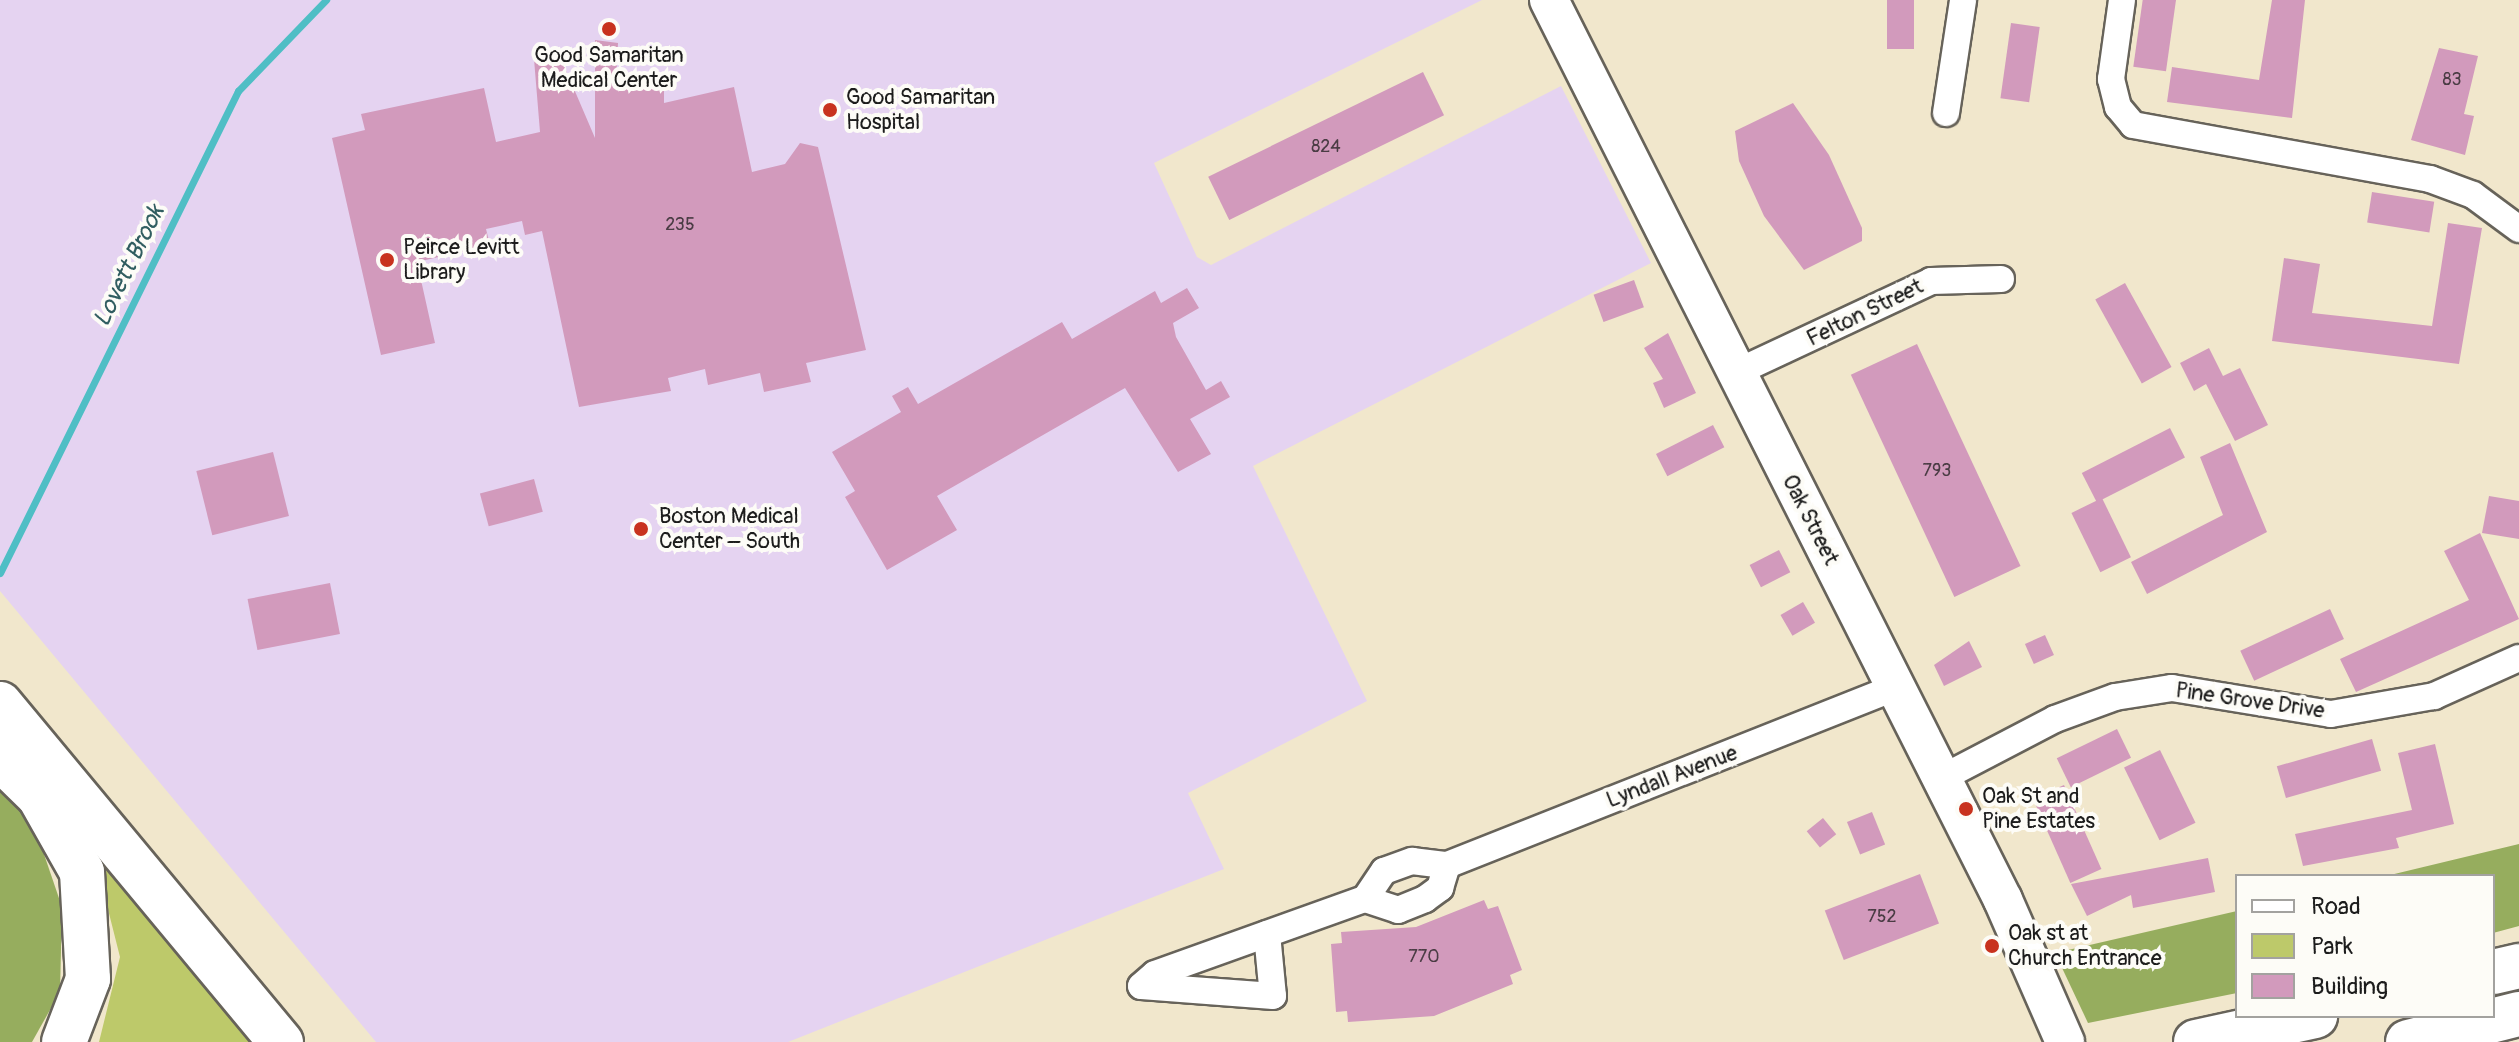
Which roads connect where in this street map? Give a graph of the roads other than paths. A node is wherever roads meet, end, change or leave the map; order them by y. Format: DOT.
graph roads {
  1 [pos="1549,0"];
  2 [pos="1963,0"];
  3 [pos="2122,0"];
  4 [pos="1946,113"];
  5 [pos="2519,229"];
  6 [pos="2001,279"];
  7 [pos="1735,373"];
  8 [pos="2519,658"];
  9 [pos="1896,687"];
  10 [pos="0,704"];
  11 [pos="0,758"];
  12 [pos="1942,778"];
  13 [pos="1447,865"];
  14 [pos="1365,899"];
  15 [pos="1267,934"];
  16 [pos="2519,966"];
  17 [pos="2495,972"];
  18 [pos="2519,1014"];
  19 [pos="2306,1018"];
  20 [pos="64,1042"];
  21 [pos="281,1042"];
  22 [pos="2065,1042"];
  23 [pos="2196,1042"];
  24 [pos="2408,1042"];
  1 -- 7 [label="main road, Oak Street"];
  2 -- 4 [label="street"];
  3 -- 5 [label="street"];
  6 -- 7 [label="street, Felton Street"];
  7 -- 9 [label="main road, Oak Street"];
  8 -- 12 [label="street, Pine Grove Drive"];
  9 -- 12 [label="main road, Oak Street"];
  9 -- 13 [label="street, Lyndall Avenue"];
  10 -- 21 [label="highway"];
  11 -- 20 [label="highway"];
  12 -- 22 [label="main road, Oak Street"];
  13 -- 14 [label="street, Lyndall Avenue"];
  13 -- 14 [label="street"];
  14 -- 15 [label="street"];
  15 -- 15 [label="street"];
  16 -- 17 [label="highway"];
  18 -- 24 [label="highway"];
  19 -- 23 [label="highway"];
}
